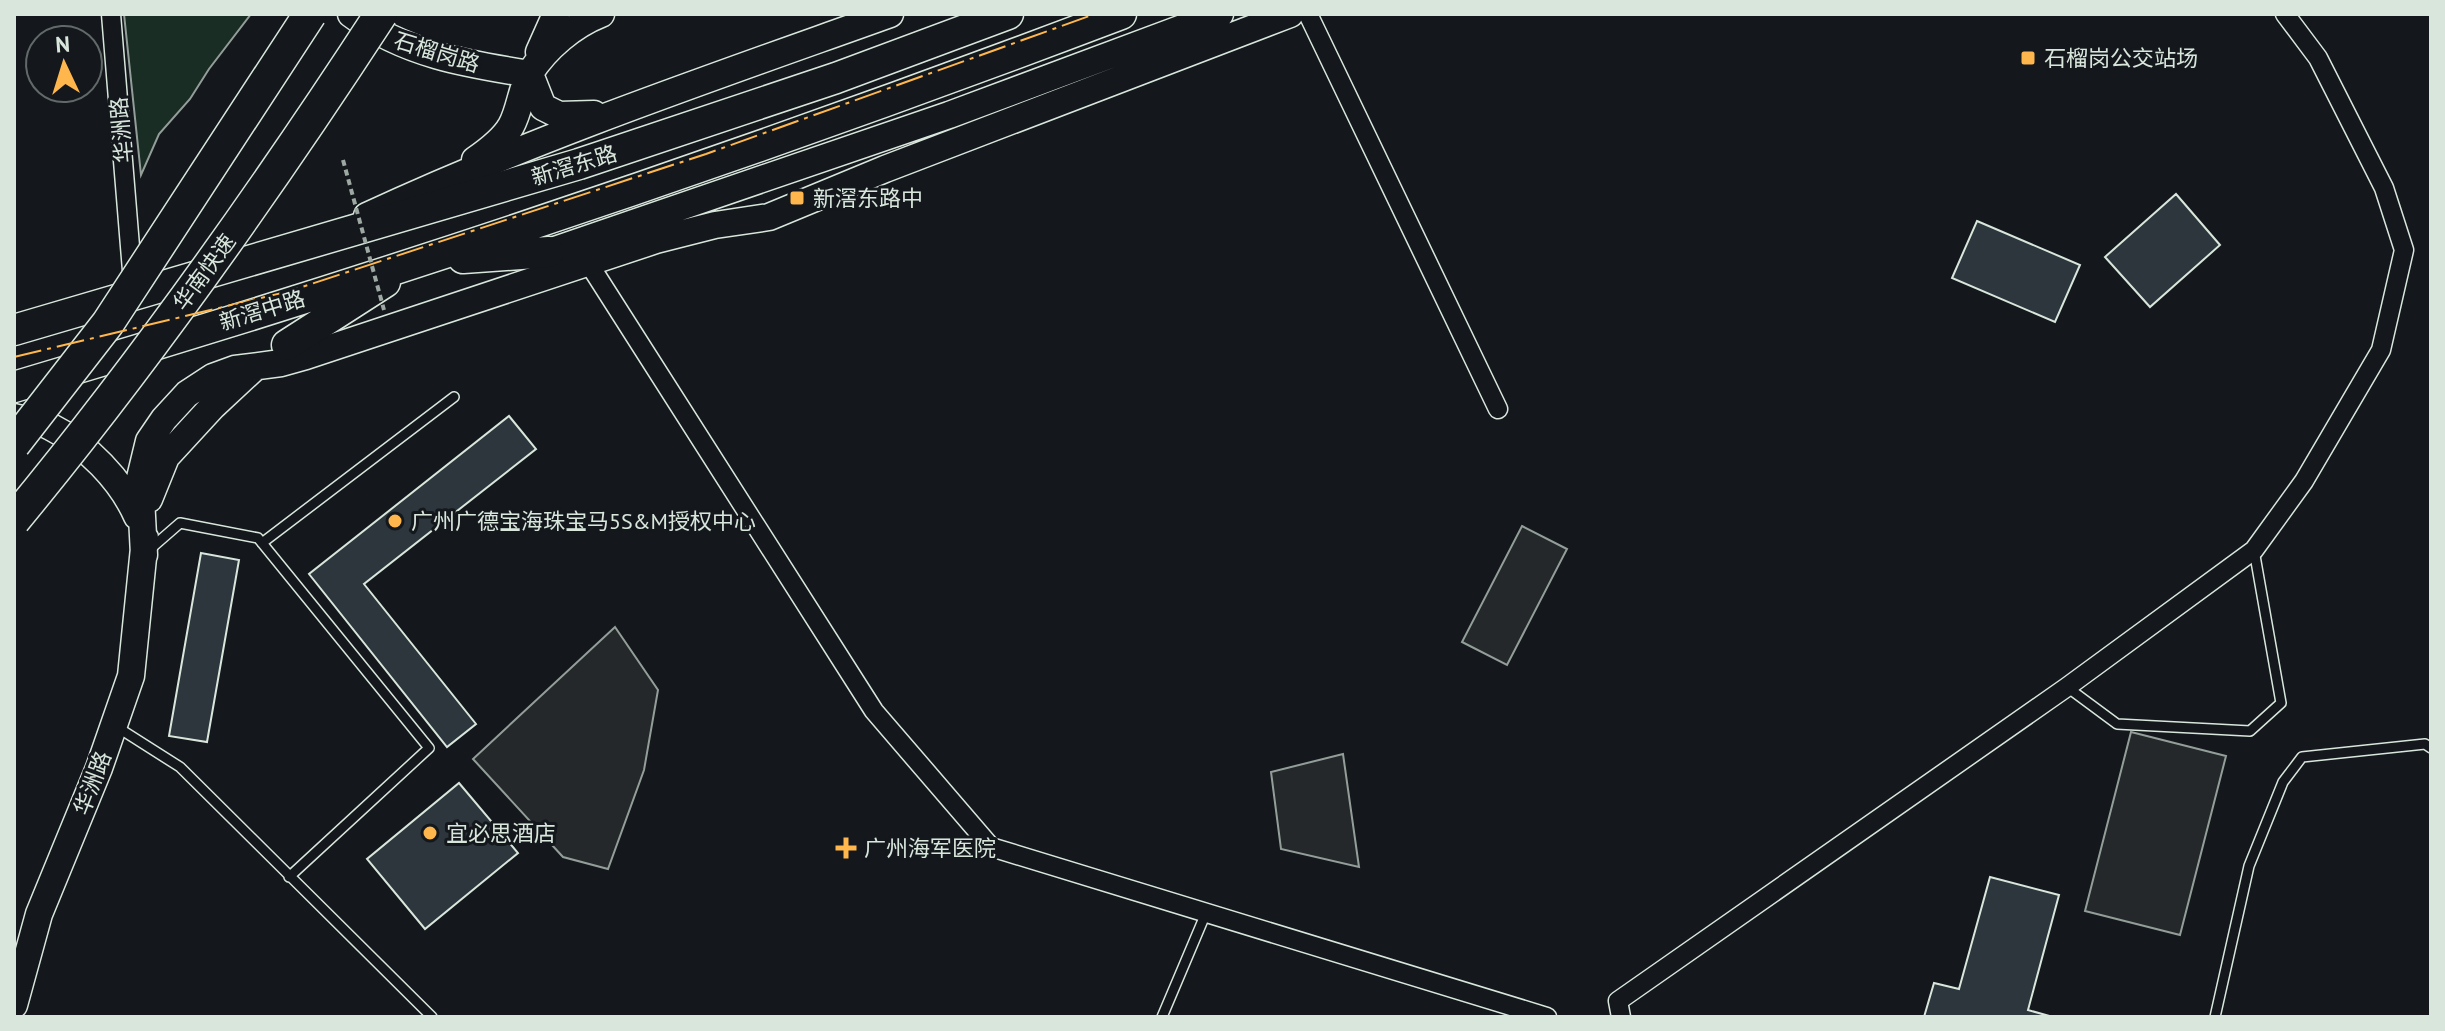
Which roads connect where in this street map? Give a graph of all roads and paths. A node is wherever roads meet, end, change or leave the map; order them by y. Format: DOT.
graph roads {
  1 [pos="111,14"];
  2 [pos="310,14"];
  3 [pos="351,14"];
  4 [pos="381,14"];
  5 [pos="556,14"];
  6 [pos="601,14"];
  7 [pos="890,14"];
  8 [pos="1008,14"];
  9 [pos="1121,14"];
  10 [pos="1220,14"];
  11 [pos="1290,14"];
  12 [pos="1308,14"];
  13 [pos="2285,14"];
  14 [pos="1195,20"];
  15 [pos="530,74"];
  16 [pos="620,110"];
  17 [pos="343,160"];
  18 [pos="456,174"];
  19 [pos="290,251"];
  20 [pos="549,252"];
  21 [pos="417,261"];
  22 [pos="589,264"];
  23 [pos="134,294"];
  24 [pos="384,310"];
  25 [pos="14,330"];
  26 [pos="287,345"];
  27 [pos="255,366"];
  28 [pos="14,387"];
  29 [pos="454,397"];
  30 [pos="1498,409"];
  31 [pos="14,417"];
  32 [pos="14,444"];
  33 [pos="14,520"];
  34 [pos="262,543"];
  35 [pos="2254,550"];
  36 [pos="144,555"];
  37 [pos="2067,687"];
  38 [pos="114,725"];
  39 [pos="2431,748"];
  40 [pos="289,877"];
  41 [pos="1206,913"];
  42 [pos="14,1005"];
  43 [pos="432,1017"];
  44 [pos="1162,1017"];
  45 [pos="1547,1017"];
  46 [pos="1621,1017"];
  47 [pos="2215,1017"];
  1 -- 23 [label="street, 华洲路"];
  2 -- 32 [label="highway, bridge"];
  3 -- 15 [label="main road, 石榴岗路"];
  4 -- 33 [label="highway, 华南快速, bridge"];
  5 -- 15 [label="main road"];
  6 -- 15 [label="main road"];
  7 -- 16 [label="main road"];
  8 -- 19 [label="highway, 新滘东路"];
  9 -- 21 [label="highway, 新滘东路"];
  10 -- 14 [label="main road"];
  11 -- 22 [label="main road"];
  12 -- 30 [label="street"];
  13 -- 35 [label="street"];
  14 -- 20 [label="main road"];
  15 -- 16 [label="main road"];
  15 -- 18 [label="main road"];
  16 -- 18 [label="main road"];
  17 -- 24 [label="path, bridge"];
  18 -- 19 [label="main road"];
  19 -- 23 [label="highway, 新滘东路"];
  20 -- 21 [label="highway"];
  21 -- 26 [label="highway"];
  21 -- 28 [label="highway, 新滘中路"];
  22 -- 27 [label="main road"];
  22 -- 41 [label="street"];
  23 -- 25 [label="highway"];
  26 -- 27 [label="main road"];
  27 -- 36 [label="main road"];
  29 -- 34 [label="lane"];
  31 -- 36 [label="main road"];
  34 -- 36 [label="lane"];
  34 -- 40 [label="lane"];
  35 -- 37 [label="street"];
  35 -- 37 [label="lane"];
  36 -- 38 [label="main road, 华洲路"];
  37 -- 46 [label="street"];
  38 -- 40 [label="lane"];
  38 -- 42 [label="main road, 华洲路"];
  39 -- 47 [label="lane"];
  40 -- 43 [label="lane"];
  41 -- 44 [label="lane"];
  41 -- 45 [label="street"];
}
